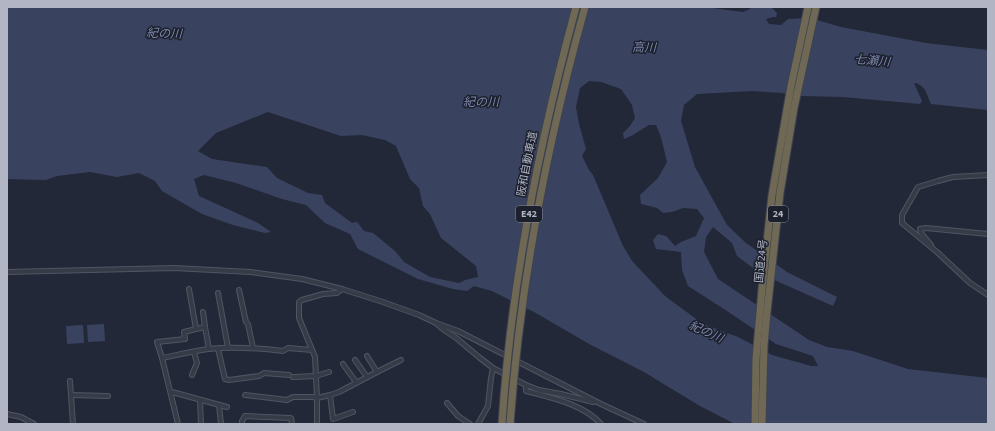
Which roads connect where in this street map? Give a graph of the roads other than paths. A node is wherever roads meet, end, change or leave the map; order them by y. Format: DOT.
graph roads {
  1 [pos="576,7"];
  2 [pos="585,7"];
  3 [pos="808,7"];
  4 [pos="816,7"];
  5 [pos="988,175"];
  6 [pos="988,234"];
  7 [pos="937,252"];
  8 [pos="7,272"];
  9 [pos="189,289"];
  10 [pos="342,289"];
  11 [pos="240,290"];
  12 [pos="218,293"];
  13 [pos="988,295"];
  14 [pos="203,312"];
  15 [pos="436,323"];
  16 [pos="205,327"];
  17 [pos="196,328"];
  18 [pos="228,348"];
  19 [pos="253,348"];
  20 [pos="209,349"];
  21 [pos="218,349"];
  22 [pos="312,350"];
  23 [pos="194,352"];
  24 [pos="367,356"];
  25 [pos="162,358"];
  26 [pos="355,360"];
  27 [pos="401,360"];
  28 [pos="343,364"];
  29 [pos="493,368"];
  30 [pos="329,372"];
  31 [pos="377,372"];
  32 [pos="192,375"];
  33 [pos="316,376"];
  34 [pos="367,376"];
  35 [pos="70,381"];
  36 [pos="356,382"];
  37 [pos="526,385"];
  38 [pos="172,392"];
  39 [pos="71,395"];
  40 [pos="245,395"];
  41 [pos="330,395"];
  42 [pos="108,396"];
  43 [pos="317,398"];
  44 [pos="200,400"];
  45 [pos="447,403"];
  46 [pos="601,404"];
  47 [pos="219,405"];
  48 [pos="227,407"];
  49 [pos="353,412"];
  50 [pos="7,414"];
  51 [pos="34,424"];
  52 [pos="73,424"];
  53 [pos="178,424"];
  54 [pos="201,424"];
  55 [pos="221,424"];
  56 [pos="242,424"];
  57 [pos="292,424"];
  58 [pos="317,424"];
  59 [pos="470,424"];
  60 [pos="478,424"];
  61 [pos="502,424"];
  62 [pos="510,424"];
  63 [pos="601,424"];
  64 [pos="644,424"];
  65 [pos="755,424"];
  66 [pos="762,424"];
  1 -- 61 [label="highway, 阪和自動車道 / E42, bridge"];
  2 -- 62 [label="highway, 阪和自動車道 / E42, bridge"];
  3 -- 65 [label="highway, 国道24号 / 24"];
  4 -- 66 [label="highway, 国道24号 / 24"];
  5 -- 7 [label="street"];
  6 -- 7 [label="street"];
  7 -- 13 [label="street"];
  8 -- 10 [label="street"];
  9 -- 17 [label="street"];
  10 -- 15 [label="street"];
  10 -- 22 [label="street"];
  11 -- 19 [label="street"];
  12 -- 18 [label="street"];
  14 -- 16 [label="street"];
  15 -- 29 [label="street"];
  15 -- 46 [label="street"];
  16 -- 17 [label="street"];
  16 -- 20 [label="street"];
  17 -- 25 [label="street"];
  18 -- 19 [label="street"];
  18 -- 21 [label="street"];
  19 -- 22 [label="street"];
  20 -- 21 [label="street"];
  20 -- 23 [label="street"];
  21 -- 33 [label="street"];
  22 -- 33 [label="street"];
  23 -- 25 [label="street"];
  23 -- 32 [label="street"];
  24 -- 31 [label="street"];
  25 -- 53 [label="street"];
  26 -- 34 [label="street"];
  27 -- 31 [label="street"];
  28 -- 36 [label="street"];
  29 -- 37 [label="street"];
  29 -- 60 [label="street"];
  30 -- 33 [label="street"];
  31 -- 34 [label="street"];
  33 -- 43 [label="street"];
  34 -- 36 [label="street"];
  35 -- 39 [label="street"];
  36 -- 41 [label="street"];
  37 -- 46 [label="street"];
  37 -- 63 [label="street"];
  38 -- 44 [label="street"];
  39 -- 42 [label="street"];
  39 -- 52 [label="street"];
  40 -- 43 [label="street"];
  41 -- 43 [label="street"];
  41 -- 49 [label="street"];
  43 -- 58 [label="street"];
  44 -- 47 [label="street"];
  44 -- 54 [label="street"];
  45 -- 59 [label="street"];
  46 -- 64 [label="street"];
  47 -- 48 [label="street"];
  47 -- 55 [label="street"];
  50 -- 51 [label="street"];
  56 -- 57 [label="street"];
}
